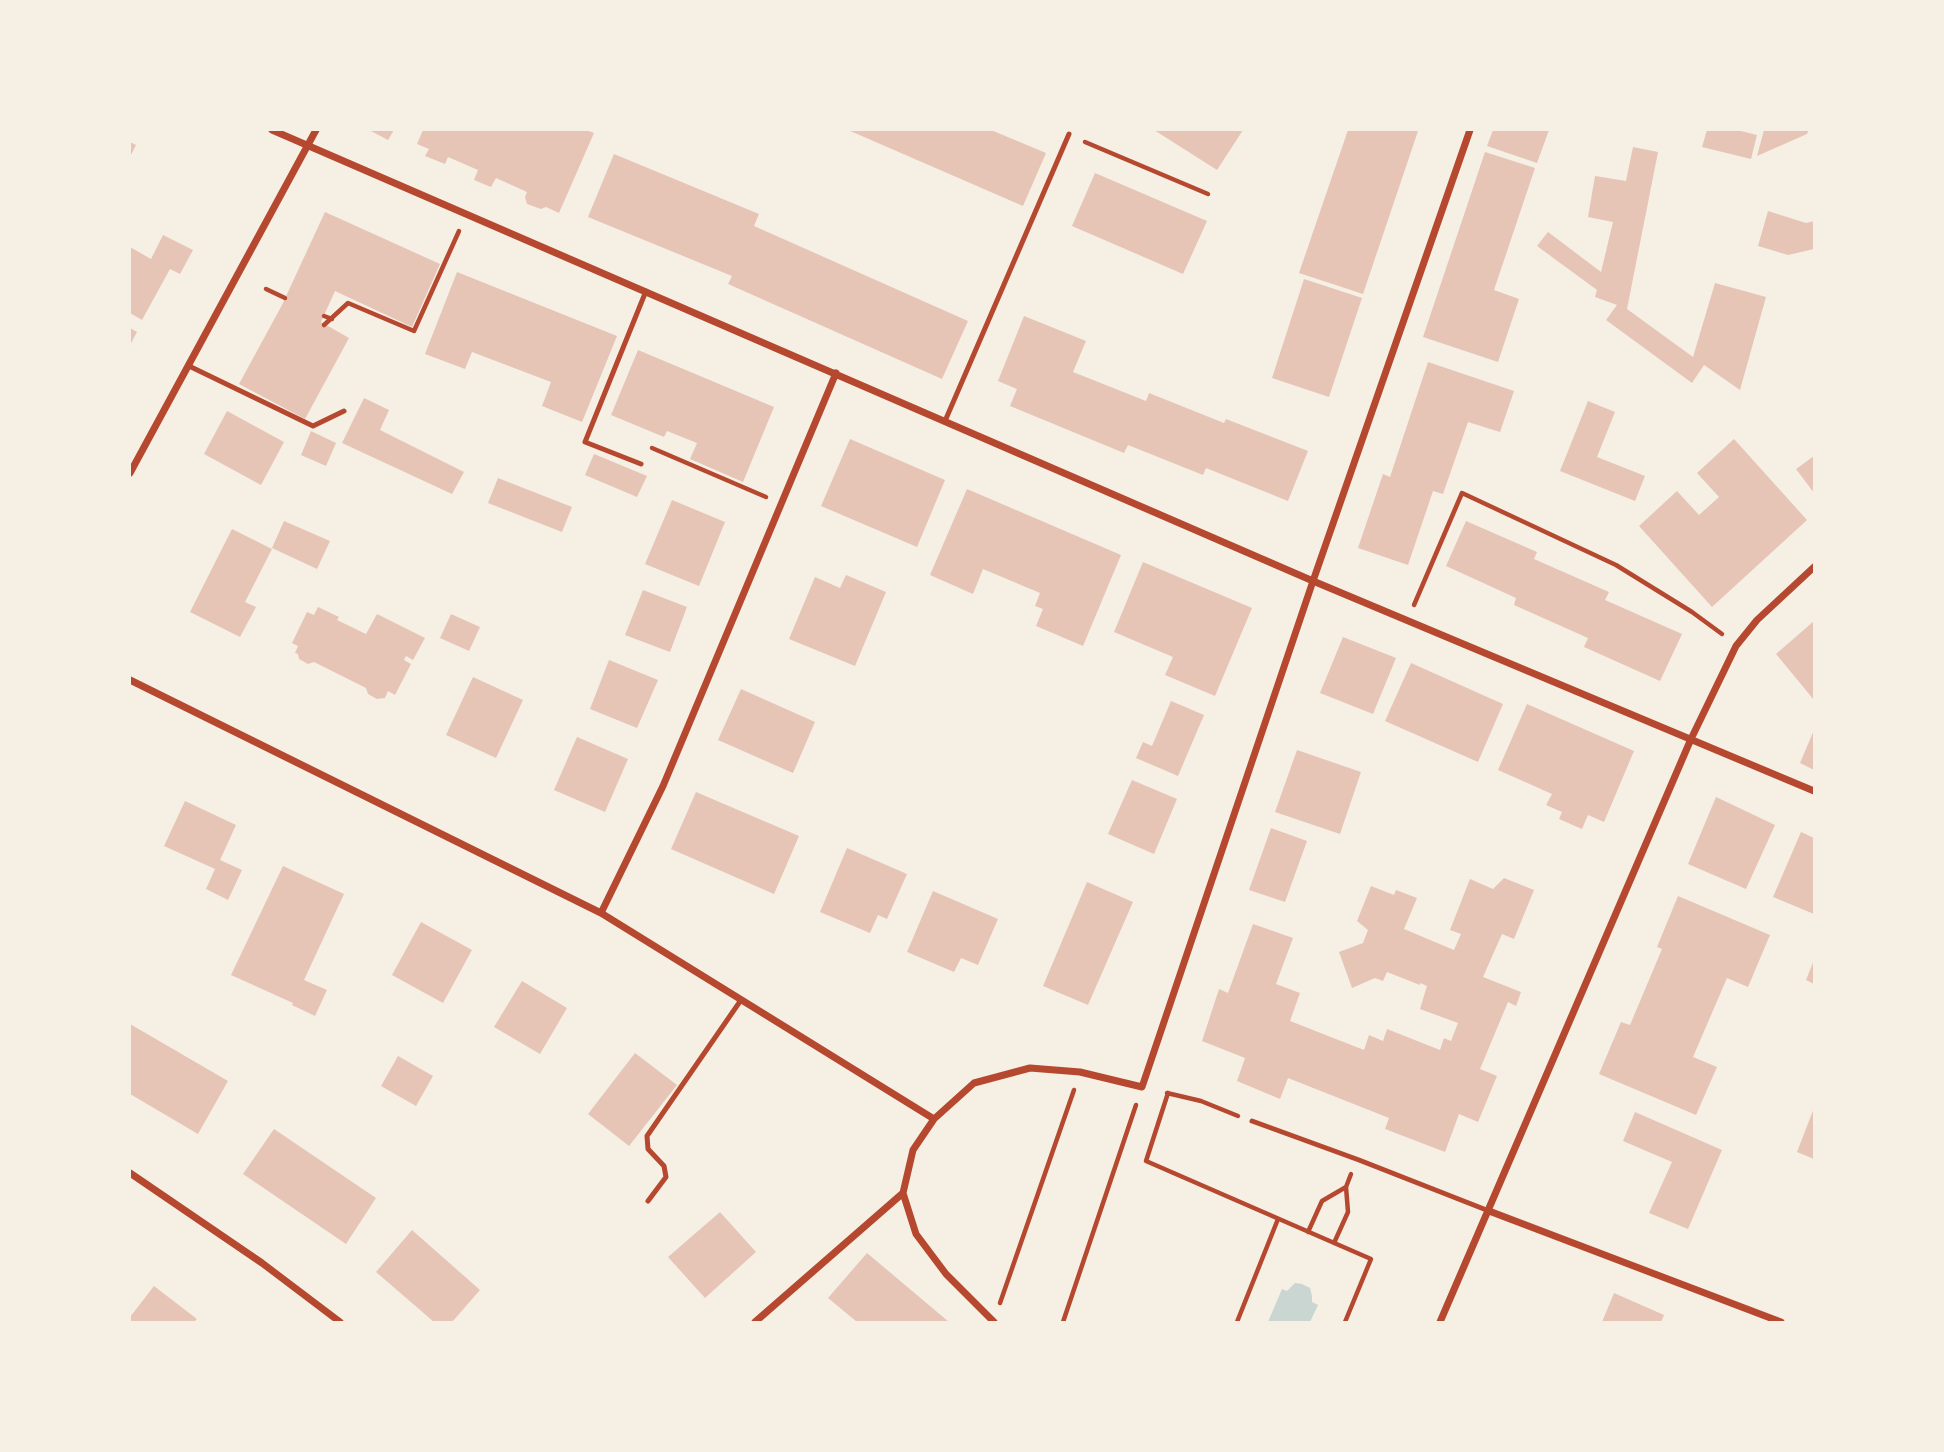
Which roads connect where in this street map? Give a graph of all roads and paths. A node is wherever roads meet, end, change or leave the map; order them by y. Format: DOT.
graph roads {
  1 [pos="272,130"];
  2 [pos="316,130"];
  3 [pos="1470,130"];
  4 [pos="1069,135"];
  5 [pos="308,144"];
  6 [pos="1208,194"];
  7 [pos="466,214"];
  8 [pos="266,289"];
  9 [pos="646,291"];
  10 [pos="285,298"];
  11 [pos="324,316"];
  12 [pos="332,318"];
  13 [pos="324,325"];
  14 [pos="189,366"];
  15 [pos="836,373"];
  16 [pos="344,411"];
  17 [pos="945,421"];
  18 [pos="644,444"];
  19 [pos="641,464"];
  20 [pos="130,473"];
  21 [pos="782,504"];
  22 [pos="1815,567"];
  23 [pos="1313,581"];
  24 [pos="1408,621"];
  25 [pos="1736,646"];
  26 [pos="130,680"];
  27 [pos="1691,740"];
  28 [pos="1815,791"];
  29 [pos="601,913"];
  30 [pos="741,1000"];
  31 [pos="1080,1072"];
  32 [pos="1142,1087"];
  33 [pos="1168,1093"];
  34 [pos="934,1119"];
  35 [pos="1252,1121"];
  36 [pos="1356,1159"];
  37 [pos="130,1173"];
  38 [pos="1346,1187"];
  39 [pos="903,1193"];
  40 [pos="649,1201"];
  41 [pos="1489,1211"];
  42 [pos="1278,1219"];
  43 [pos="1308,1232"];
  44 [pos="1334,1243"];
  45 [pos="1003,1295"];
  46 [pos="340,1322"];
  47 [pos="755,1322"];
  48 [pos="994,1322"];
  49 [pos="1063,1322"];
  50 [pos="1237,1322"];
  51 [pos="1345,1322"];
  52 [pos="1440,1322"];
  53 [pos="1781,1322"];
  1 -- 5 [label="street"];
  2 -- 5 [label="street"];
  3 -- 23 [label="street"];
  4 -- 6 [label="path"];
  4 -- 17 [label="lane"];
  5 -- 7 [label="street"];
  5 -- 14 [label="street"];
  7 -- 9 [label="street"];
  7 -- 12 [label="path"];
  8 -- 10 [label="path"];
  9 -- 15 [label="street"];
  9 -- 19 [label="lane"];
  11 -- 12 [label="path"];
  12 -- 13 [label="path"];
  14 -- 16 [label="lane"];
  14 -- 20 [label="street"];
  15 -- 17 [label="street"];
  15 -- 21 [label="street"];
  17 -- 23 [label="street"];
  18 -- 21 [label="path"];
  21 -- 29 [label="street"];
  22 -- 25 [label="street"];
  23 -- 24 [label="street"];
  23 -- 32 [label="street"];
  24 -- 25 [label="path"];
  24 -- 27 [label="street"];
  25 -- 27 [label="street"];
  26 -- 29 [label="street"];
  27 -- 28 [label="street"];
  27 -- 41 [label="street"];
  29 -- 30 [label="street"];
  30 -- 34 [label="street"];
  30 -- 40 [label="lane"];
  31 -- 32 [label="street"];
  31 -- 34 [label="street"];
  31 -- 45 [label="path"];
  32 -- 33 [label="path"];
  32 -- 49 [label="path"];
  33 -- 35 [label="path"];
  33 -- 42 [label="path"];
  34 -- 39 [label="street"];
  35 -- 36 [label="lane"];
  36 -- 38 [label="path"];
  36 -- 41 [label="lane"];
  37 -- 46 [label="street"];
  38 -- 43 [label="path"];
  38 -- 44 [label="path"];
  39 -- 47 [label="street"];
  39 -- 48 [label="street"];
  41 -- 52 [label="street"];
  41 -- 53 [label="street"];
  42 -- 43 [label="path"];
  42 -- 50 [label="path"];
  43 -- 44 [label="path"];
  44 -- 51 [label="path"];
}
